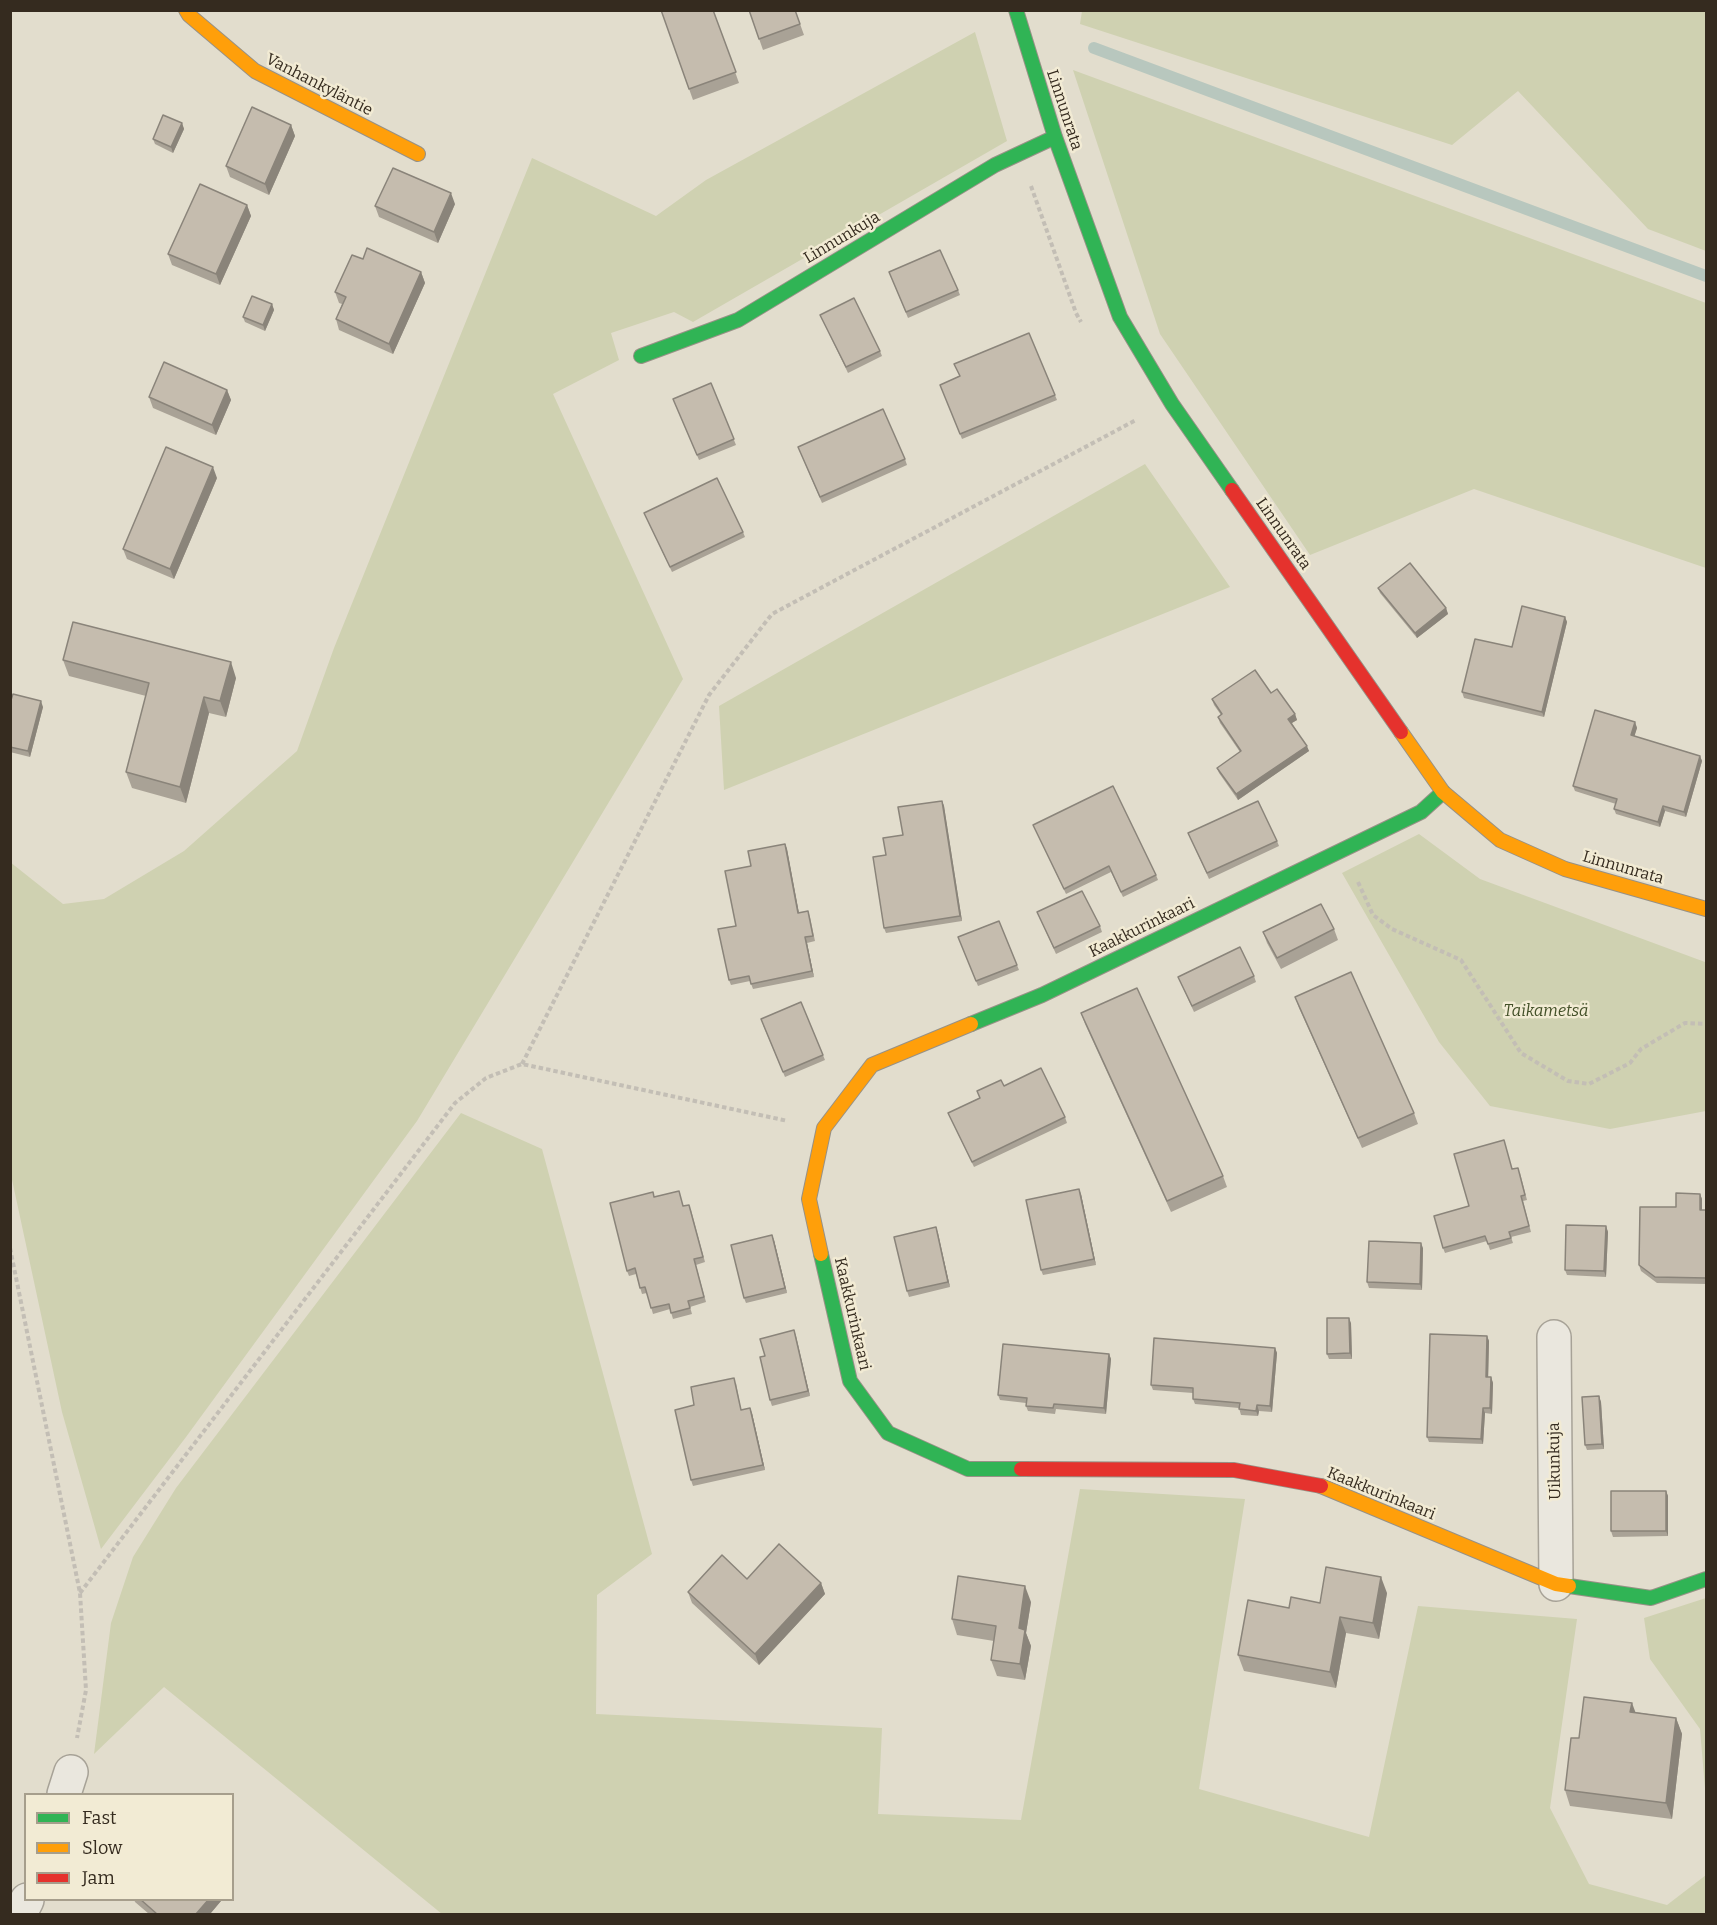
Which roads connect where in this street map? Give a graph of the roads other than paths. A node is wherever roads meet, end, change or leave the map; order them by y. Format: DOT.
graph roads {
  1 [pos="186,10"];
  2 [pos="1016,10"];
  3 [pos="1055,137"];
  4 [pos="418,154"];
  5 [pos="641,356"];
  6 [pos="1443,792"];
  7 [pos="1707,909"];
  8 [pos="1554,1337"];
  9 [pos="1707,1579"];
  10 [pos="1556,1584"];
  1 -- 4 [label="street, Vanhankyläntie"];
  2 -- 3 [label="street, Linnunrata"];
  3 -- 5 [label="street, Linnunkuja"];
  3 -- 6 [label="street, Linnunrata"];
  6 -- 7 [label="street, Linnunrata"];
  6 -- 10 [label="street, Kaakkurinkaari"];
  8 -- 10 [label="street, Uikunkuja"];
  9 -- 10 [label="street, Kaakkurinkaari"];
}
